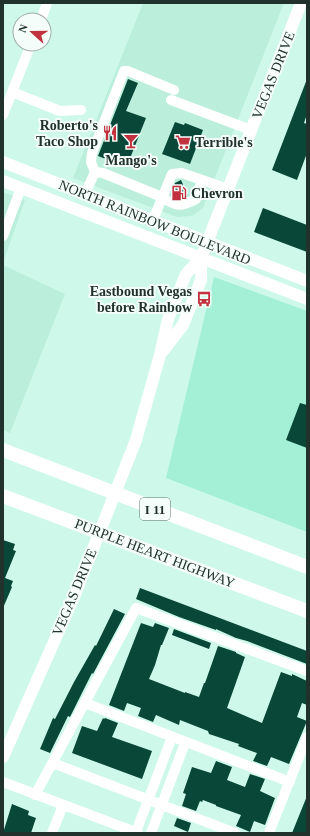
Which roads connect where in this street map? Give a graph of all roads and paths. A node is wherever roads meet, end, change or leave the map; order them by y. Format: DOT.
graph roads {
  1 [pos="301,3"];
  2 [pos="28,52"];
  3 [pos="12,92"];
  4 [pos="81,110"];
  5 [pos="3,115"];
  6 [pos="251,130"];
  7 [pos="3,162"];
  8 [pos="95,172"];
  9 [pos="202,180"];
  10 [pos="3,181"];
  11 [pos="21,188"];
  12 [pos="228,189"];
  13 [pos="85,194"];
  14 [pos="162,197"];
  15 [pos="152,220"];
  16 [pos="3,236"];
  17 [pos="207,242"];
  18 [pos="200,258"];
  19 [pos="307,281"];
  20 [pos="307,299"];
  21 [pos="3,450"];
  22 [pos="6,497"];
  23 [pos="307,567"];
  24 [pos="307,610"];
  25 [pos="307,671"];
  26 [pos="86,703"];
  27 [pos="307,737"];
  28 [pos="172,738"];
  29 [pos="185,742"];
  30 [pos="3,757"];
  31 [pos="164,759"];
  32 [pos="53,763"];
  33 [pos="177,764"];
  34 [pos="3,782"];
  35 [pos="290,782"];
  36 [pos="35,794"];
  37 [pos="148,800"];
  38 [pos="63,805"];
  39 [pos="162,805"];
  40 [pos="52,833"];
  41 [pos="137,833"];
  42 [pos="151,833"];
  43 [pos="236,833"];
  44 [pos="269,833"];
  1 -- 6 [label="main road, VEGAS DRIVE"];
  2 -- 3 [label="street"];
  3 -- 4 [label="street"];
  3 -- 5 [label="street"];
  6 -- 8 [label="street"];
  6 -- 12 [label="main road, VEGAS DRIVE"];
  7 -- 13 [label="main road, NORTH RAINBOW BOULEVARD"];
  8 -- 13 [label="street"];
  8 -- 14 [label="street"];
  9 -- 12 [label="street"];
  9 -- 14 [label="street"];
  9 -- 14 [label="street"];
  10 -- 11 [label="main road, NORTH RAINBOW BOULEVARD"];
  11 -- 16 [label="street"];
  11 -- 18 [label="main road, NORTH RAINBOW BOULEVARD"];
  12 -- 17 [label="main road, VEGAS DRIVE"];
  13 -- 15 [label="main road, NORTH RAINBOW BOULEVARD"];
  14 -- 15 [label="street"];
  15 -- 17 [label="main road, NORTH RAINBOW BOULEVARD"];
  17 -- 18 [label="main road, VEGAS DRIVE"];
  17 -- 19 [label="main road, NORTH RAINBOW BOULEVARD"];
  18 -- 20 [label="main road, NORTH RAINBOW BOULEVARD"];
  18 -- 30 [label="main road, VEGAS DRIVE"];
  21 -- 23 [label="highway, I 11"];
  22 -- 24 [label="highway, PURPLE HEART HIGHWAY"];
  25 -- 26 [label="street"];
  26 -- 28 [label="street"];
  26 -- 32 [label="street"];
  27 -- 35 [label="street"];
  28 -- 29 [label="street"];
  28 -- 31 [label="street"];
  29 -- 33 [label="street"];
  29 -- 35 [label="street"];
  31 -- 33 [label="street"];
  31 -- 37 [label="street"];
  32 -- 36 [label="street"];
  32 -- 37 [label="street"];
  33 -- 39 [label="street"];
  34 -- 36 [label="street"];
  35 -- 44 [label="street"];
  36 -- 38 [label="street"];
  37 -- 39 [label="street"];
  37 -- 41 [label="street"];
  38 -- 40 [label="street"];
  38 -- 41 [label="street"];
  39 -- 42 [label="street"];
  39 -- 43 [label="street"];
}
